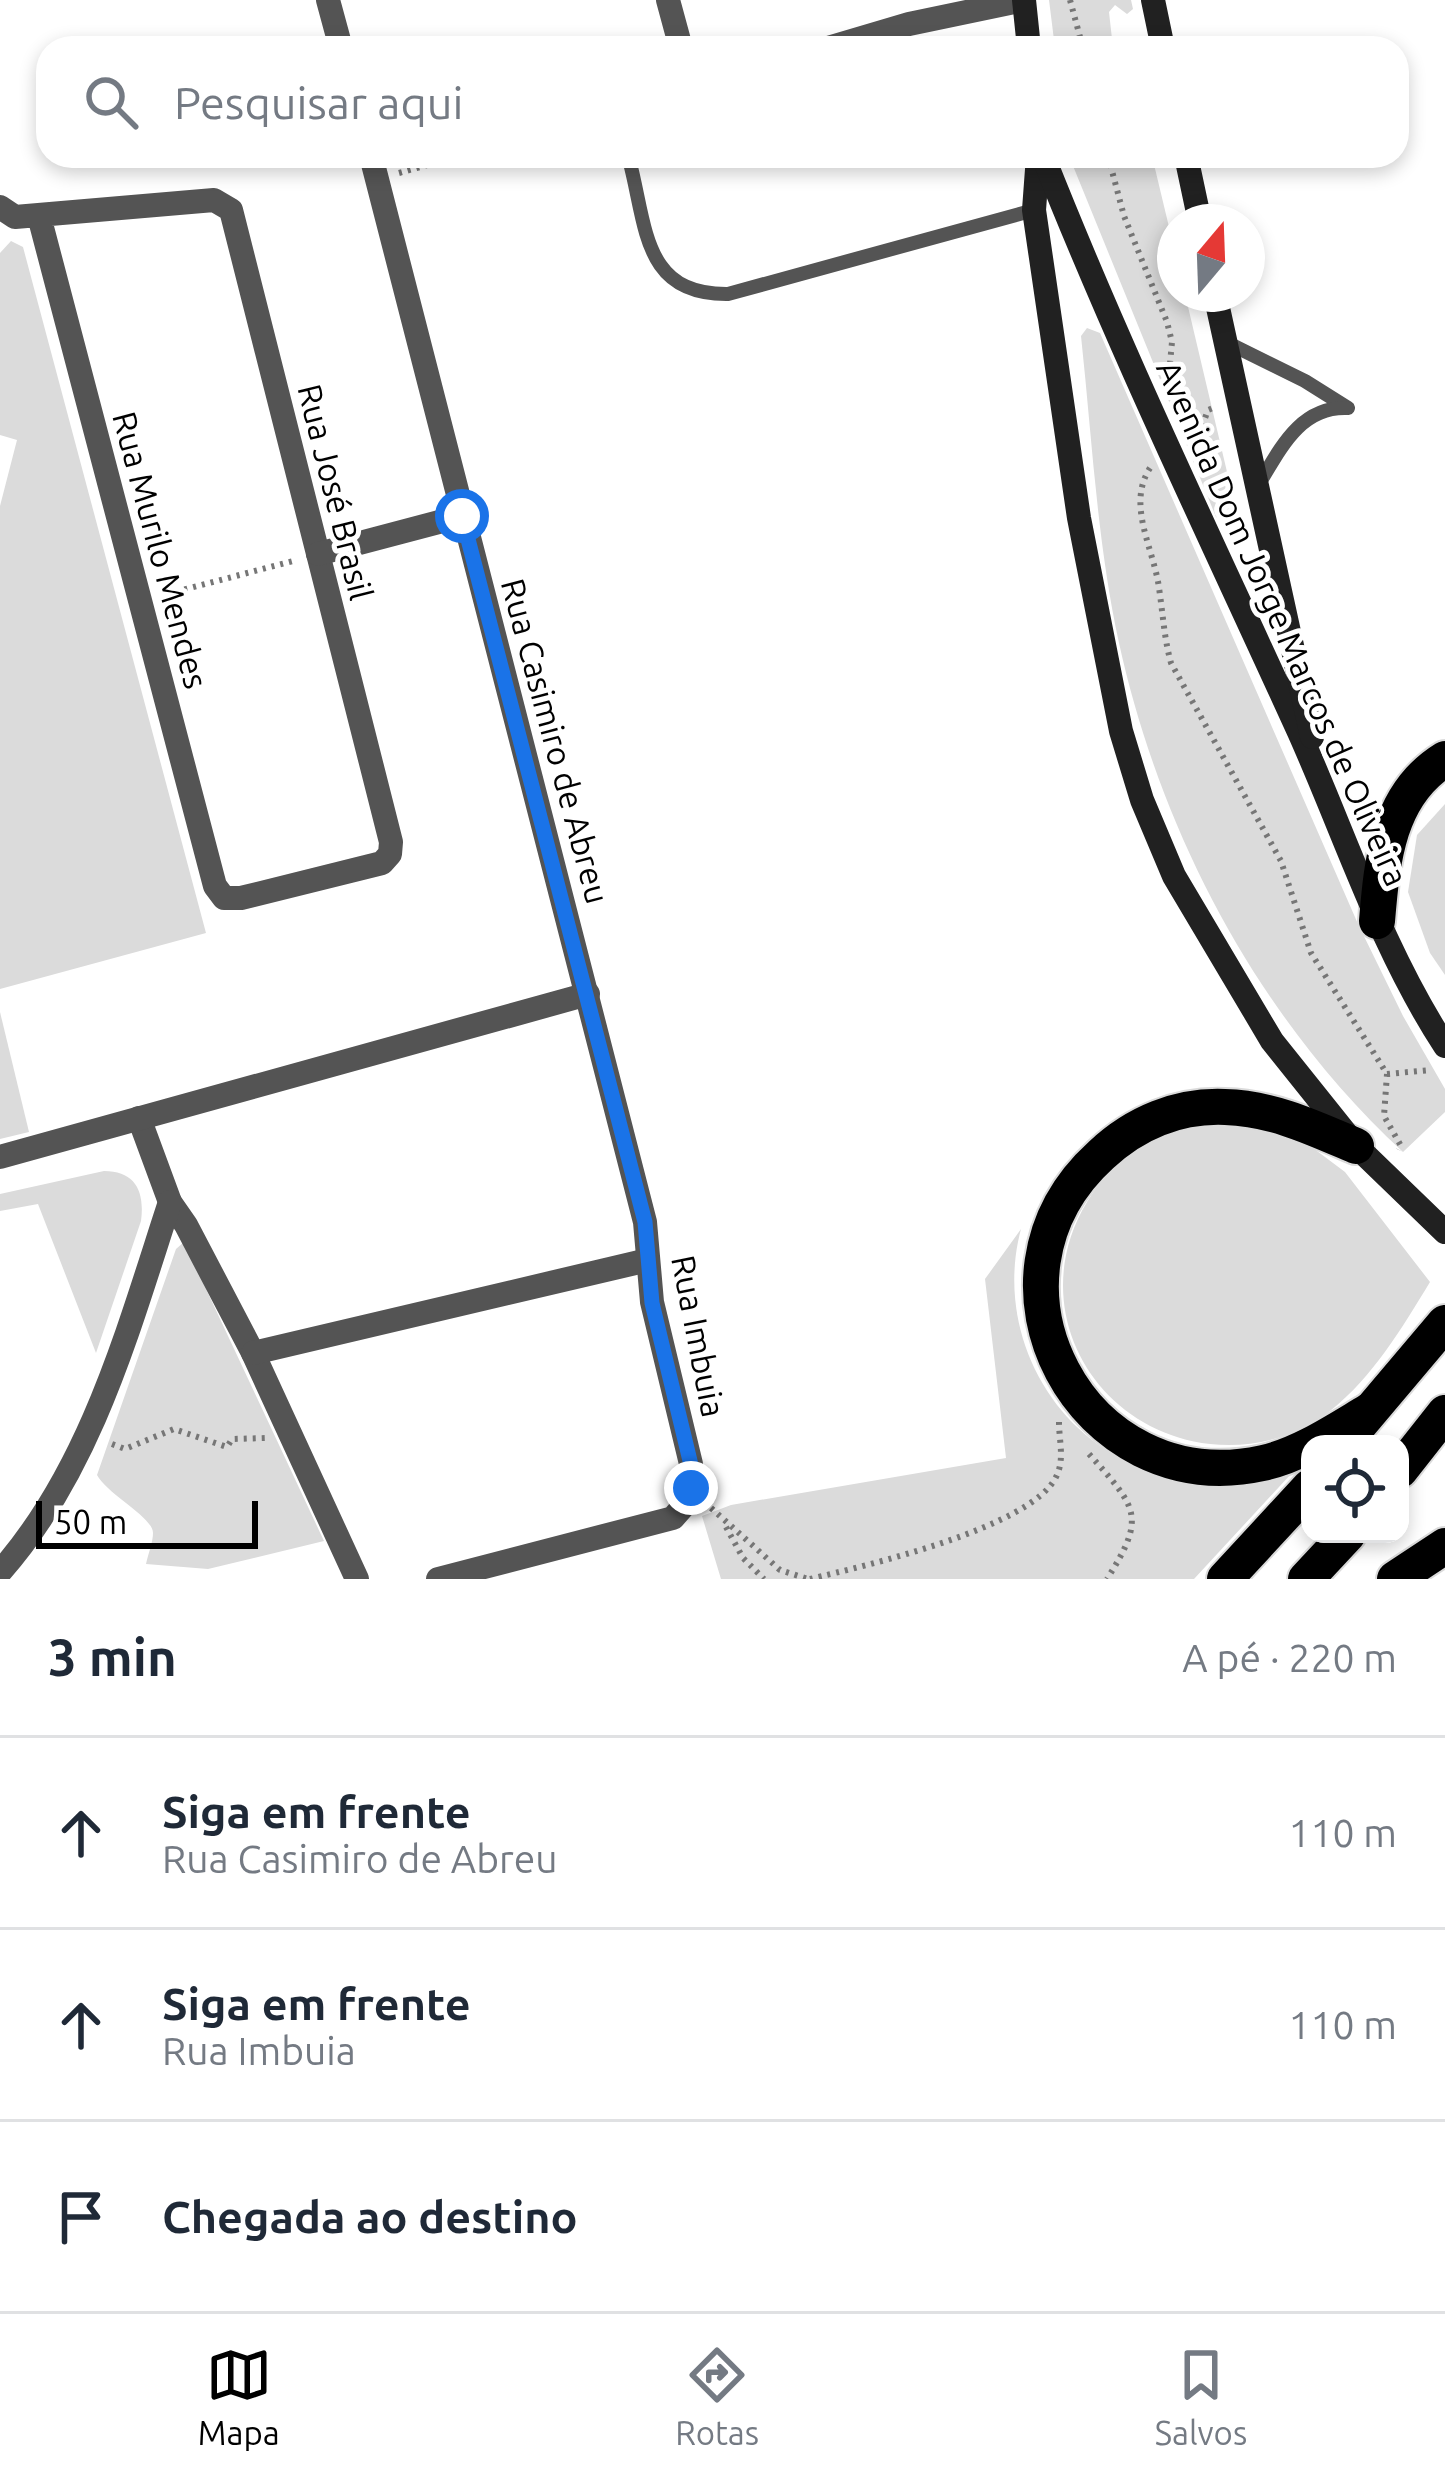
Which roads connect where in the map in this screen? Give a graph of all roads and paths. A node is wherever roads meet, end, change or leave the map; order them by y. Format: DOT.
graph roads {
  1 [pos="328,0"];
  2 [pos="668,0"];
  3 [pos="1024,0"];
  4 [pos="1070,0"];
  5 [pos="1153,0"];
  6 [pos="338,36"];
  7 [pos="678,36"];
  8 [pos="868,36"];
  9 [pos="1028,36"];
  10 [pos="1080,36"];
  11 [pos="1160,36"];
  12 [pos="374,168"];
  13 [pos="632,168"];
  14 [pos="1039,168"];
  15 [pos="1047,168"];
  16 [pos="1111,168"];
  17 [pos="1189,168"];
  18 [pos="1196,204"];
  19 [pos="0,207"];
  20 [pos="1034,210"];
  21 [pos="39,216"];
  22 [pos="1219,312"];
  23 [pos="1225,342"];
  24 [pos="1168,386"];
  25 [pos="1238,402"];
  26 [pos="1185,428"];
  27 [pos="1184,454"];
  28 [pos="1257,487"];
  29 [pos="462,516"];
  30 [pos="318,554"];
  31 [pos="140,602"];
  32 [pos="1445,759"];
  33 [pos="1323,786"];
  34 [pos="224,898"];
  35 [pos="1377,921"];
  36 [pos="588,994"];
  37 [pos="1445,1046"];
  38 [pos="1445,1071"];
  39 [pos="1387,1074"];
  40 [pos="139,1118"];
  41 [pos="1356,1146"];
  42 [pos="0,1157"];
  43 [pos="1391,1180"];
  44 [pos="170,1202"];
  45 [pos="1445,1232"];
  46 [pos="648,1260"];
  47 [pos="1445,1323"];
  48 [pos="253,1353"];
  49 [pos="1072,1391"];
  50 [pos="1370,1411"];
  51 [pos="1445,1413"];
  52 [pos="1058,1425"];
  53 [pos="290,1432"];
  54 [pos="1070,1435"];
  55 [pos="1350,1435"];
  56 [pos="85,1436"];
  57 [pos="1082,1445"];
  58 [pos="1409,1459"];
  59 [pos="691,1488"];
  60 [pos="1301,1496"];
  61 [pos="722,1518"];
  62 [pos="1340,1543"];
  63 [pos="1445,1546"];
  64 [pos="0,1572"];
  65 [pos="357,1579"];
  66 [pos="438,1579"];
  67 [pos="764,1579"];
  68 [pos="809,1579"];
  69 [pos="1103,1579"];
  70 [pos="1226,1579"];
  71 [pos="1306,1579"];
  72 [pos="1395,1579"];
  1 -- 6 [label="street"];
  2 -- 7 [label="street"];
  3 -- 8 [label="street"];
  3 -- 9 [label="main road"];
  4 -- 10 [label="path"];
  5 -- 11 [label="main road"];
  12 -- 29 [label="street, Rua Casimiro de Abreu"];
  13 -- 20 [label="lane"];
  14 -- 20 [label="main road, Avenida Dom Jorge Marcos de Oliveira"];
  15 -- 27 [label="main road, Avenida Dom Jorge Marcos de Oliveira"];
  16 -- 24 [label="path"];
  17 -- 18 [label="main road"];
  19 -- 21 [label="street, Rua José Brasil"];
  20 -- 41 [label="main road, Avenida Dom Jorge Marcos de Oliveira"];
  21 -- 30 [label="street, Rua José Brasil"];
  21 -- 31 [label="street, Rua Murilo Mendes"];
  22 -- 23 [label="main road"];
  23 -- 25 [label="main road"];
  23 -- 28 [label="lane"];
  25 -- 27 [label="path"];
  25 -- 28 [label="main road"];
  26 -- 27 [label="path"];
  27 -- 33 [label="main road, Avenida Dom Jorge Marcos de Oliveira"];
  27 -- 39 [label="path"];
  28 -- 33 [label="main road"];
  29 -- 30 [label="street"];
  29 -- 36 [label="street, Rua Casimiro de Abreu"];
  30 -- 31 [label="path"];
  30 -- 34 [label="street, Rua José Brasil"];
  31 -- 34 [label="street, Rua Murilo Mendes"];
  32 -- 35 [label="highway"];
  33 -- 35 [label="main road, Avenida Dom Jorge Marcos de Oliveira"];
  35 -- 37 [label="main road, Avenida Dom Jorge Marcos de Oliveira"];
  36 -- 40 [label="street"];
  36 -- 46 [label="street, Rua Imbuia"];
  38 -- 39 [label="path"];
  39 -- 43 [label="path"];
  40 -- 42 [label="street"];
  40 -- 44 [label="street"];
  41 -- 43 [label="main road, Avenida Dom Jorge Marcos de Oliveira"];
  41 -- 49 [label="highway"];
  43 -- 45 [label="main road, Avenida Dom Jorge Marcos de Oliveira"];
  44 -- 48 [label="street"];
  44 -- 56 [label="street"];
  46 -- 48 [label="street"];
  46 -- 59 [label="street, Rua Imbuia"];
  47 -- 50 [label="highway"];
  48 -- 53 [label="street"];
  49 -- 50 [label="highway"];
  49 -- 52 [label="path"];
  50 -- 55 [label="highway"];
  51 -- 58 [label="highway"];
  52 -- 54 [label="path"];
  52 -- 68 [label="path"];
  53 -- 56 [label="path"];
  53 -- 65 [label="street"];
  56 -- 64 [label="street"];
  57 -- 69 [label="path"];
  59 -- 61 [label="path"];
  59 -- 66 [label="street"];
  60 -- 70 [label="highway"];
  61 -- 67 [label="path"];
  61 -- 68 [label="path"];
  62 -- 71 [label="highway"];
  63 -- 72 [label="highway"];
}
